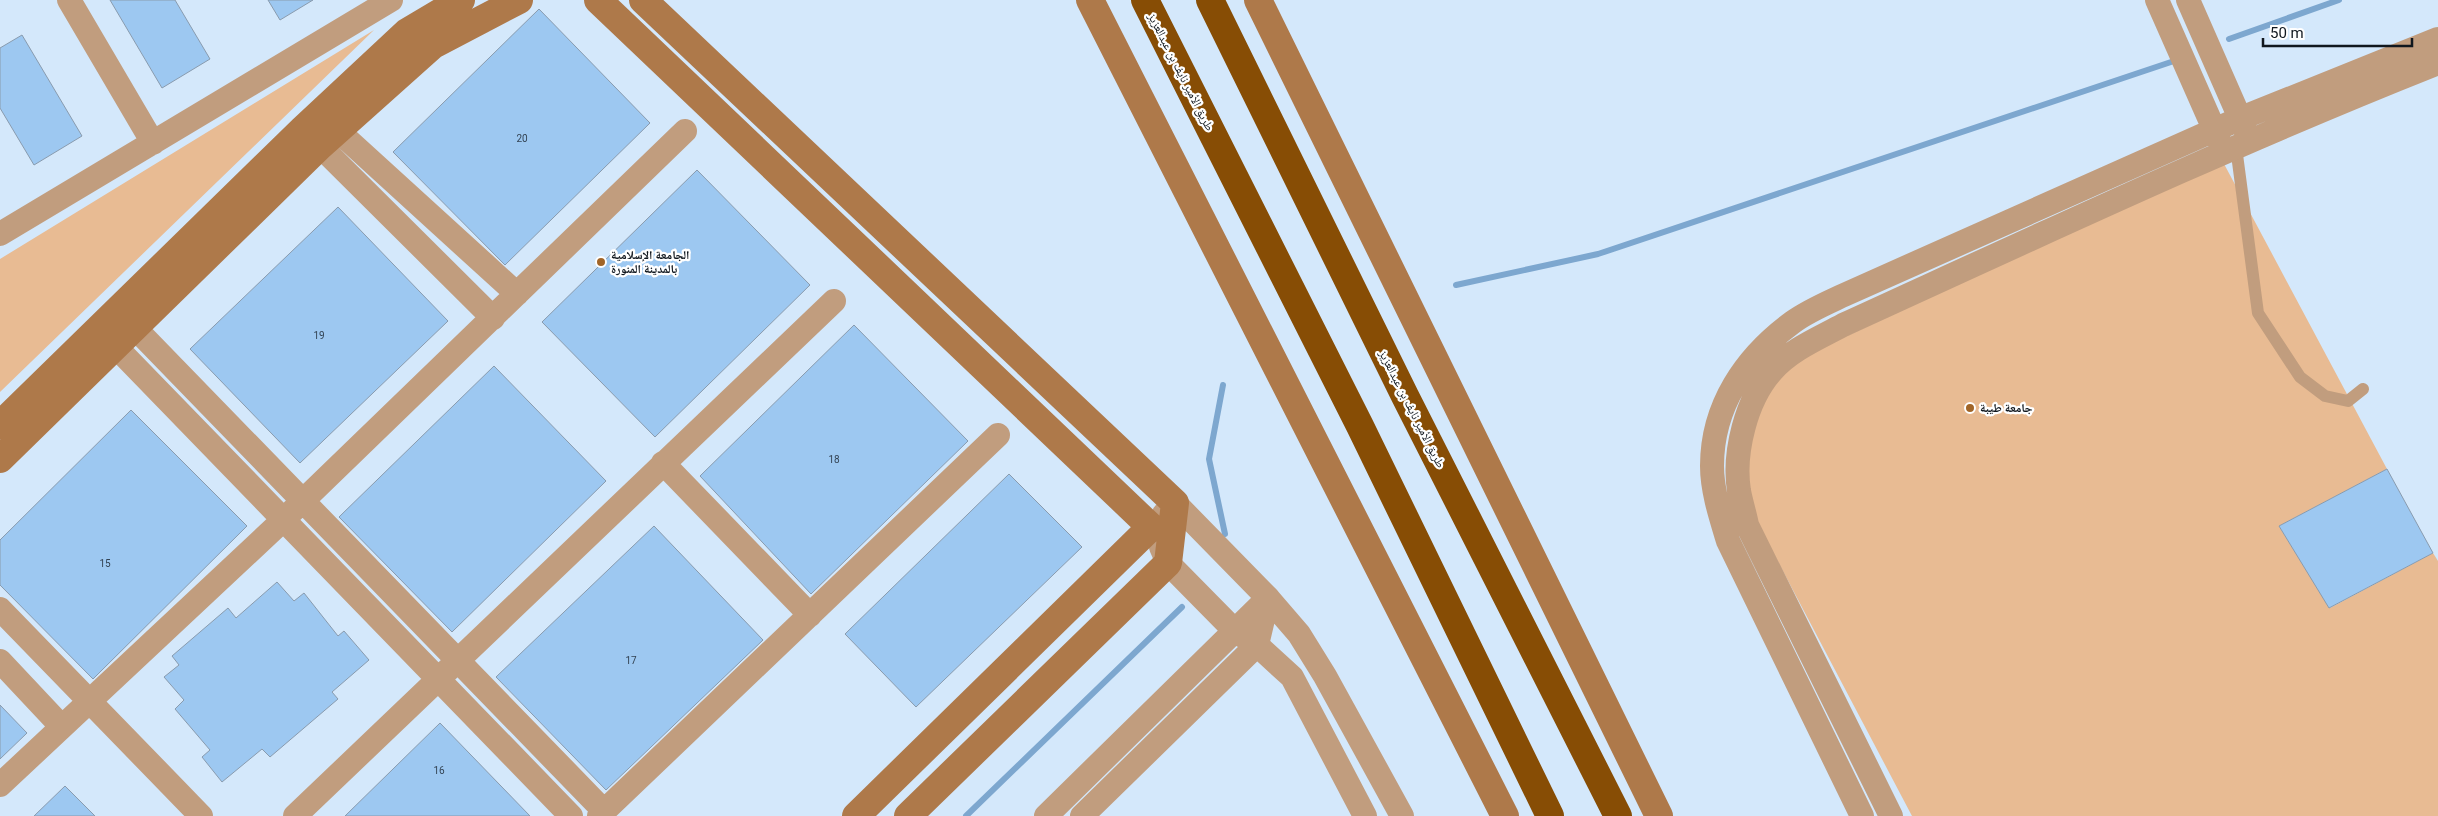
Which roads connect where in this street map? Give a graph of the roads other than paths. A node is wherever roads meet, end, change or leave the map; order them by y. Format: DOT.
graph roads {
  1 [pos="69,0"];
  2 [pos="391,0"];
  3 [pos="461,0"];
  4 [pos="519,0"];
  5 [pos="598,0"];
  6 [pos="643,0"];
  7 [pos="1090,0"];
  8 [pos="1145,0"];
  9 [pos="1210,0"];
  10 [pos="1258,0"];
  11 [pos="2157,0"];
  12 [pos="2188,0"];
  13 [pos="2438,39"];
  14 [pos="2438,63"];
  15 [pos="2239,119"];
  16 [pos="686,131"];
  17 [pos="329,138"];
  18 [pos="153,143"];
  19 [pos="2231,143"];
  20 [pos="0,234"];
  21 [pos="517,294"];
  22 [pos="834,300"];
  23 [pos="493,318"];
  24 [pos="134,328"];
  25 [pos="114,346"];
  26 [pos="2363,389"];
  27 [pos="0,425"];
  28 [pos="998,435"];
  29 [pos="0,459"];
  30 [pos="663,463"];
  31 [pos="304,500"];
  32 [pos="1175,503"];
  33 [pos="282,521"];
  34 [pos="1151,528"];
  35 [pos="1168,563"];
  36 [pos="1268,598"];
  37 [pos="0,610"];
  38 [pos="810,615"];
  39 [pos="1235,631"];
  40 [pos="1257,645"];
  41 [pos="456,660"];
  42 [pos="0,661"];
  43 [pos="437,679"];
  44 [pos="90,701"];
  45 [pos="62,727"];
  46 [pos="0,785"];
  47 [pos="602,813"];
  48 [pos="201,816"];
  49 [pos="295,816"];
  50 [pos="571,816"];
  51 [pos="856,816"];
  52 [pos="908,816"];
  53 [pos="1046,816"];
  54 [pos="1082,816"];
  55 [pos="1365,816"];
  56 [pos="1402,816"];
  57 [pos="1505,816"];
  58 [pos="1550,816"];
  59 [pos="1618,816"];
  60 [pos="1659,816"];
  61 [pos="1862,816"];
  62 [pos="1891,816"];
  1 -- 18 [label="street"];
  2 -- 18 [label="street"];
  3 -- 27 [label="main road"];
  4 -- 17 [label="main road"];
  5 -- 34 [label="main road"];
  6 -- 32 [label="main road"];
  7 -- 57 [label="main road"];
  8 -- 58 [label="highway, طريق الأمير نايف بن عبدالعزيز"];
  9 -- 59 [label="highway, طريق الأمير نايف بن عبدالعزيز"];
  10 -- 60 [label="main road"];
  11 -- 19 [label="street"];
  12 -- 15 [label="street"];
  13 -- 15 [label="street"];
  14 -- 19 [label="street"];
  15 -- 19 [label="street"];
  16 -- 21 [label="street"];
  17 -- 21 [label="street"];
  17 -- 23 [label="street"];
  17 -- 24 [label="main road"];
  18 -- 20 [label="street"];
  19 -- 26 [label="lane"];
  19 -- 61 [label="street"];
  19 -- 62 [label="street"];
  21 -- 23 [label="street"];
  22 -- 30 [label="street"];
  23 -- 31 [label="street"];
  24 -- 25 [label="main road"];
  24 -- 31 [label="street"];
  25 -- 29 [label="main road"];
  25 -- 33 [label="street"];
  28 -- 38 [label="street"];
  30 -- 38 [label="street"];
  30 -- 41 [label="street"];
  31 -- 33 [label="street"];
  31 -- 41 [label="street"];
  32 -- 34 [label="street"];
  32 -- 35 [label="main road"];
  32 -- 36 [label="street"];
  33 -- 43 [label="street"];
  33 -- 44 [label="street"];
  34 -- 35 [label="street"];
  34 -- 51 [label="main road"];
  35 -- 39 [label="street"];
  35 -- 52 [label="main road"];
  36 -- 39 [label="street"];
  36 -- 40 [label="street"];
  36 -- 56 [label="street"];
  37 -- 44 [label="street"];
  38 -- 47 [label="street"];
  39 -- 40 [label="street"];
  39 -- 53 [label="street"];
  40 -- 54 [label="street"];
  40 -- 55 [label="street"];
  41 -- 43 [label="street"];
  41 -- 47 [label="street"];
  42 -- 45 [label="street"];
  43 -- 49 [label="street"];
  43 -- 50 [label="street"];
  44 -- 45 [label="street"];
  44 -- 48 [label="street"];
  45 -- 46 [label="street"];
}
